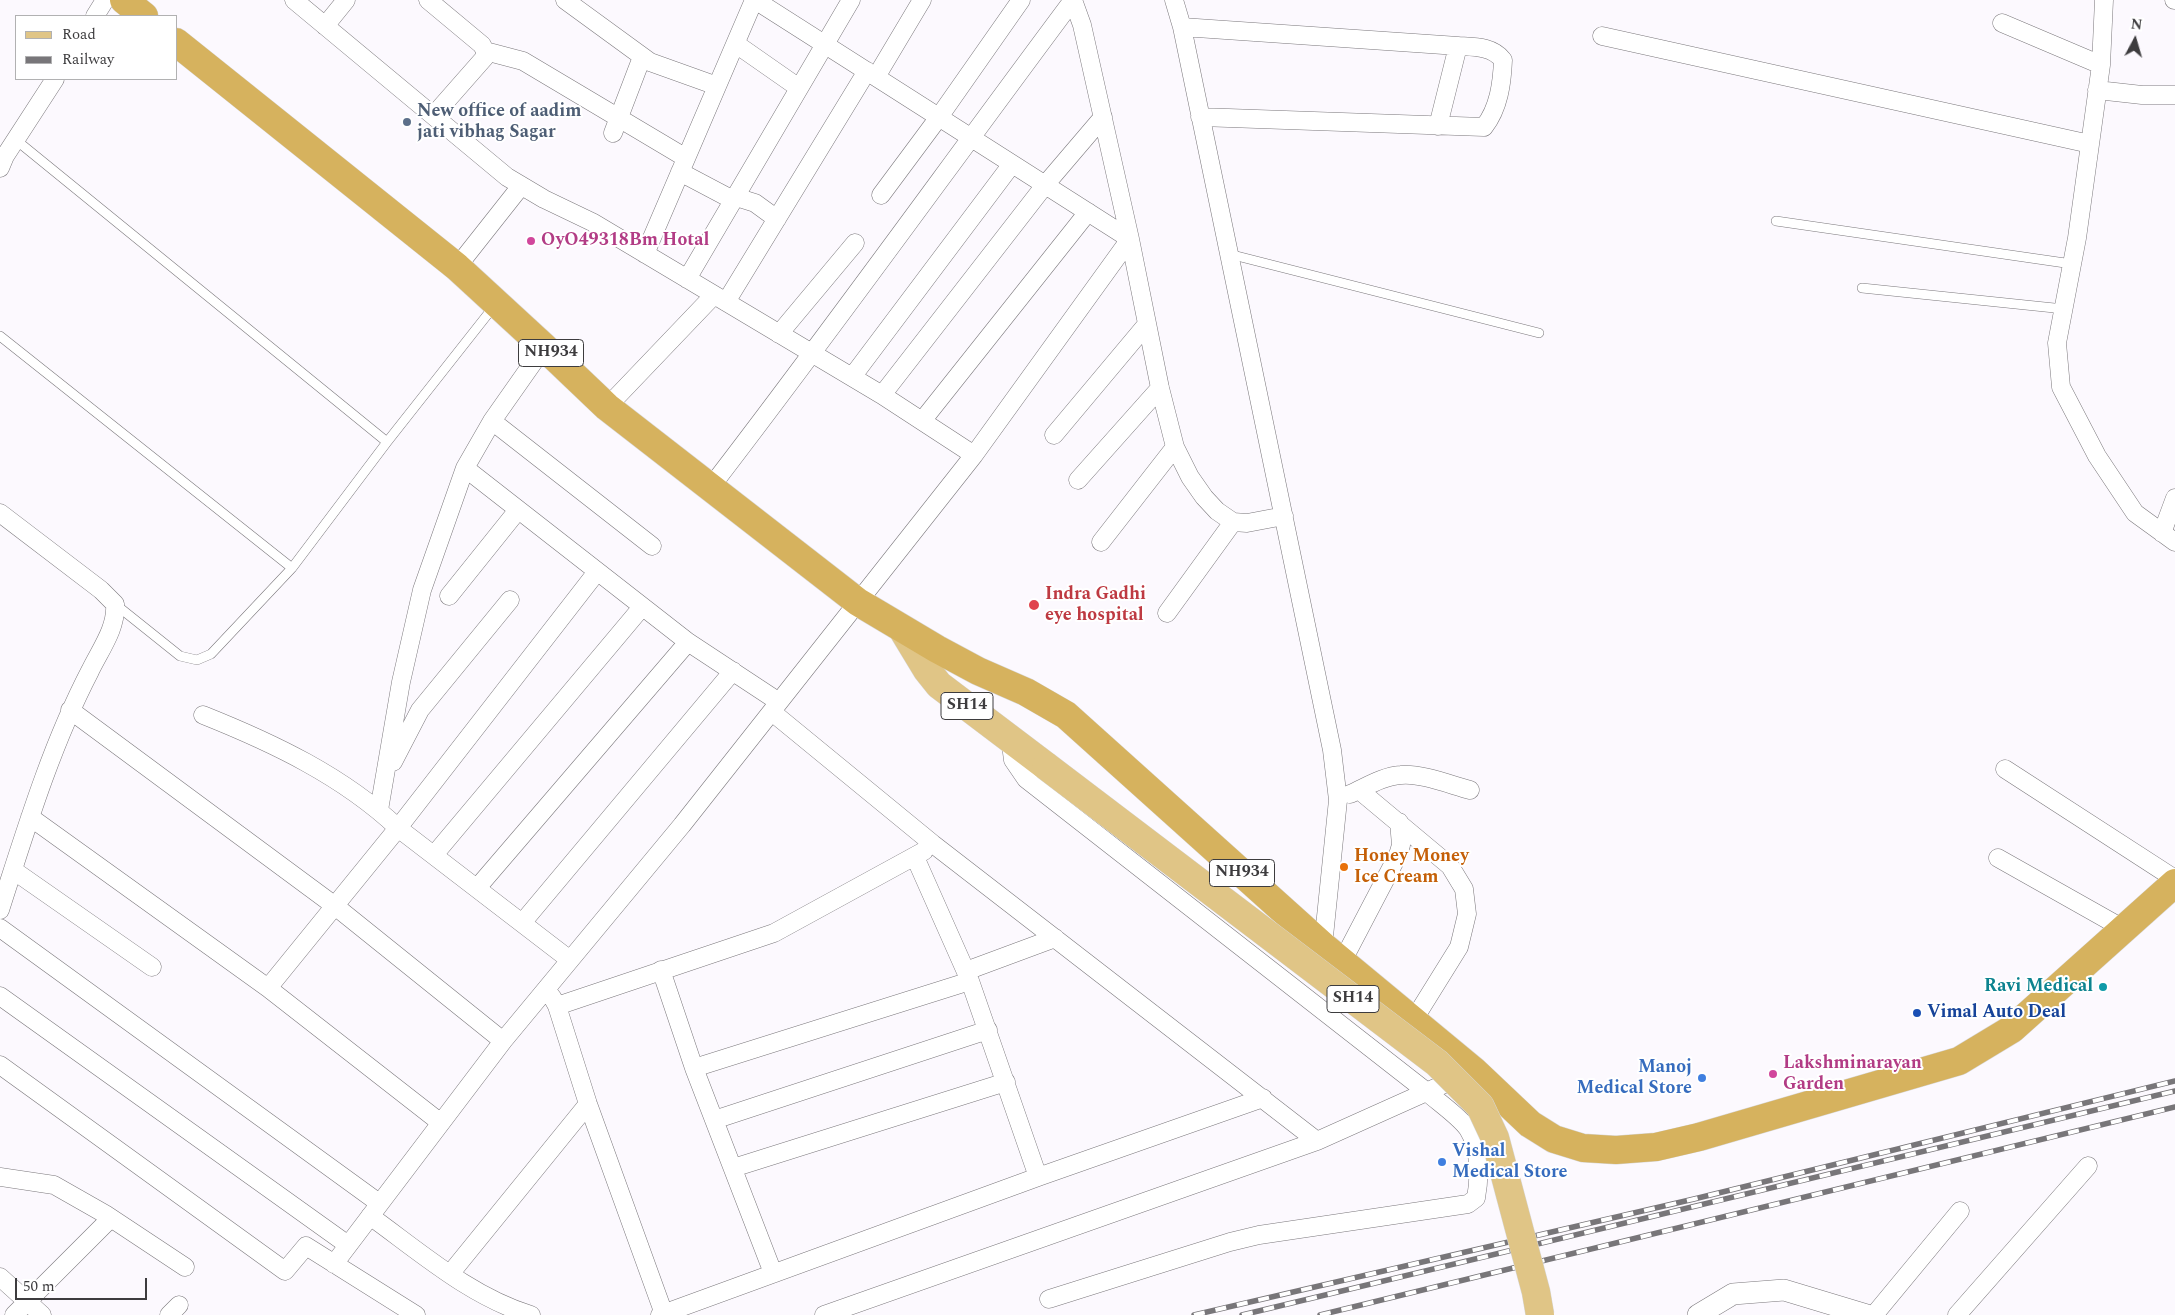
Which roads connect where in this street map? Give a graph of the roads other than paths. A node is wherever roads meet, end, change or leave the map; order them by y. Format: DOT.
graph roads {
  1 [pos="105,0"];
  2 [pos="124,0"];
  3 [pos="294,0"];
  4 [pos="346,0"];
  5 [pos="428,0"];
  6 [pos="565,0"];
  7 [pos="754,0"];
  8 [pos="851,0"];
  9 [pos="922,0"];
  10 [pos="1021,0"];
  11 [pos="1073,0"];
  12 [pos="1174,0"];
  13 [pos="2104,0"];
  14 [pos="96,15"];
  15 [pos="143,15"];
  16 [pos="2002,23"];
  17 [pos="325,26"];
  18 [pos="1182,28"];
  19 [pos="1602,36"];
  20 [pos="178,44"];
  21 [pos="736,44"];
  22 [pos="825,44"];
  23 [pos="1458,46"];
  24 [pos="485,51"];
  25 [pos="642,57"];
  26 [pos="2101,65"];
  27 [pos="871,74"];
  28 [pos="54,80"];
  29 [pos="717,86"];
  30 [pos="799,88"];
  31 [pos="2098,90"];
  32 [pos="2175,94"];
  33 [pos="434,115"];
  34 [pos="939,117"];
  35 [pos="1103,117"];
  36 [pos="1200,117"];
  37 [pos="616,125"];
  38 [pos="1438,126"];
  39 [pos="970,137"];
  40 [pos="16,140"];
  41 [pos="2090,144"];
  42 [pos="2,159"];
  43 [pos="1012,164"];
  44 [pos="684,165"];
  45 [pos="1045,185"];
  46 [pos="522,186"];
  47 [pos="881,195"];
  48 [pos="733,200"];
  49 [pos="1088,212"];
  50 [pos="777,219"];
  51 [pos="1776,221"];
  52 [pos="1130,239"];
  53 [pos="855,244"];
  54 [pos="645,254"];
  55 [pos="1229,254"];
  56 [pos="2072,264"];
  57 [pos="457,268"];
  58 [pos="687,279"];
  59 [pos="1862,288"];
  60 [pos="720,298"];
  61 [pos="497,303"];
  62 [pos="2064,309"];
  63 [pos="1148,324"];
  64 [pos="1539,333"];
  65 [pos="779,334"];
  66 [pos="0,336"];
  67 [pos="544,347"];
  68 [pos="813,354"];
  69 [pos="852,377"];
  70 [pos="1160,388"];
  71 [pos="882,395"];
  72 [pos="606,408"];
  73 [pos="492,420"];
  74 [pos="922,421"];
  75 [pos="1054,435"];
  76 [pos="387,442"];
  77 [pos="1175,447"];
  78 [pos="974,455"];
  79 [pos="465,468"];
  80 [pos="1078,480"];
  81 [pos="710,488"];
  82 [pos="2175,498"];
  83 [pos="518,510"];
  84 [pos="0,513"];
  85 [pos="1284,516"];
  86 [pos="1233,522"];
  87 [pos="2168,537"];
  88 [pos="1101,542"];
  89 [pos="652,546"];
  90 [pos="292,568"];
  91 [pos="596,573"];
  92 [pos="449,596"];
  93 [pos="510,600"];
  94 [pos="858,602"];
  95 [pos="115,604"];
  96 [pos="642,607"];
  97 [pos="1167,613"];
  98 [pos="904,632"];
  99 [pos="688,642"];
  100 [pos="733,671"];
  101 [pos="775,707"];
  102 [pos="70,710"];
  103 [pos="203,715"];
  104 [pos="1010,737"];
  105 [pos="2005,769"];
  106 [pos="385,778"];
  107 [pos="1359,790"];
  108 [pos="1470,790"];
  109 [pos="1338,800"];
  110 [pos="379,810"];
  111 [pos="30,817"];
  112 [pos="1399,822"];
  113 [pos="398,828"];
  114 [pos="933,844"];
  115 [pos="434,855"];
  116 [pos="915,857"];
  117 [pos="1998,858"];
  118 [pos="13,870"];
  119 [pos="2175,879"];
  120 [pos="2175,883"];
  121 [pos="477,888"];
  122 [pos="3,891"];
  123 [pos="335,906"];
  124 [pos="0,910"];
  125 [pos="522,923"];
  126 [pos="0,928"];
  127 [pos="2124,929"];
  128 [pos="1055,938"];
  129 [pos="1333,954"];
  130 [pos="570,960"];
  131 [pos="152,967"];
  132 [pos="661,970"];
  133 [pos="968,976"];
  134 [pos="268,988"];
  135 [pos="546,989"];
  136 [pos="0,996"];
  137 [pos="557,1006"];
  138 [pos="1413,1021"];
  139 [pos="988,1030"];
  140 [pos="503,1041"];
  141 [pos="0,1065"];
  142 [pos="694,1068"];
  143 [pos="1474,1071"];
  144 [pos="1006,1082"];
  145 [pos="1426,1092"];
  146 [pos="1263,1098"];
  147 [pos="588,1104"];
  148 [pos="714,1120"];
  149 [pos="441,1123"];
  150 [pos="1317,1141"];
  151 [pos="2088,1166"];
  152 [pos="733,1168"];
  153 [pos="0,1176"];
  154 [pos="1038,1177"];
  155 [pos="375,1210"];
  156 [pos="1960,1211"];
  157 [pos="110,1218"];
  158 [pos="348,1245"];
  159 [pos="334,1264"];
  160 [pos="185,1267"];
  161 [pos="773,1273"];
  162 [pos="450,1274"];
  163 [pos="0,1277"];
  164 [pos="1049,1299"];
  165 [pos="26,1301"];
  166 [pos="662,1314"];
  167 [pos="14,1315"];
  168 [pos="42,1315"];
  169 [pos="416,1315"];
  170 [pos="530,1315"];
  171 [pos="824,1315"];
  172 [pos="1540,1315"];
  173 [pos="1698,1315"];
  174 [pos="1867,1315"];
  175 [pos="1874,1315"];
  176 [pos="1958,1315"];
  1 -- 14 [label="street"];
  2 -- 15 [label="highway"];
  3 -- 17 [label="street"];
  4 -- 17 [label="street"];
  5 -- 24 [label="street"];
  6 -- 25 [label="street"];
  7 -- 21 [label="street"];
  7 -- 22 [label="street"];
  8 -- 22 [label="street"];
  9 -- 27 [label="street"];
  10 -- 34 [label="street"];
  11 -- 35 [label="street"];
  11 -- 39 [label="street"];
  12 -- 18 [label="street"];
  13 -- 26 [label="street"];
  16 -- 26 [label="street"];
  17 -- 33 [label="street"];
  18 -- 23 [label="street"];
  18 -- 36 [label="street"];
  19 -- 41 [label="street"];
  20 -- 57 [label="highway, NH934"];
  21 -- 29 [label="street"];
  21 -- 30 [label="street"];
  22 -- 27 [label="street"];
  22 -- 30 [label="street"];
  23 -- 38 [label="street"];
  23 -- 38 [label="street"];
  24 -- 33 [label="street"];
  24 -- 37 [label="street"];
  25 -- 29 [label="street"];
  25 -- 37 [label="street"];
  26 -- 31 [label="street"];
  27 -- 34 [label="street"];
  27 -- 50 [label="street"];
  28 -- 40 [label="street"];
  29 -- 44 [label="street"];
  30 -- 48 [label="street"];
  31 -- 32 [label="street"];
  31 -- 41 [label="street"];
  33 -- 46 [label="street"];
  34 -- 39 [label="street"];
  34 -- 47 [label="street"];
  35 -- 45 [label="street"];
  35 -- 52 [label="street"];
  36 -- 38 [label="street"];
  36 -- 55 [label="street"];
  37 -- 44 [label="street"];
  39 -- 43 [label="street"];
  39 -- 68 [label="street"];
  40 -- 42 [label="street"];
  40 -- 76 [label="lane"];
  41 -- 56 [label="street"];
  43 -- 45 [label="street"];
  43 -- 69 [label="street"];
  44 -- 48 [label="street"];
  44 -- 54 [label="street"];
  45 -- 49 [label="street"];
  45 -- 71 [label="street"];
  46 -- 54 [label="street"];
  46 -- 57 [label="street"];
  48 -- 50 [label="street"];
  48 -- 58 [label="street"];
  49 -- 52 [label="street"];
  49 -- 74 [label="street"];
  50 -- 60 [label="street"];
  51 -- 56 [label="lane"];
  52 -- 63 [label="street"];
  52 -- 78 [label="street"];
  53 -- 65 [label="street"];
  54 -- 58 [label="street"];
  55 -- 64 [label="lane"];
  55 -- 85 [label="street"];
  56 -- 62 [label="street"];
  57 -- 61 [label="highway, NH934"];
  58 -- 60 [label="street"];
  59 -- 62 [label="lane"];
  60 -- 65 [label="street"];
  60 -- 72 [label="street"];
  61 -- 67 [label="highway, NH934"];
  61 -- 76 [label="lane"];
  62 -- 87 [label="street"];
  63 -- 70 [label="street"];
  63 -- 75 [label="street"];
  65 -- 68 [label="street"];
  66 -- 90 [label="lane"];
  67 -- 72 [label="highway, NH934"];
  67 -- 73 [label="street"];
  68 -- 69 [label="street"];
  68 -- 81 [label="street"];
  69 -- 71 [label="street"];
  70 -- 77 [label="street"];
  70 -- 80 [label="street"];
  71 -- 74 [label="street"];
  72 -- 81 [label="highway, NH934"];
  73 -- 79 [label="street"];
  73 -- 89 [label="street"];
  74 -- 78 [label="street"];
  76 -- 90 [label="lane"];
  77 -- 86 [label="street"];
  77 -- 88 [label="street"];
  78 -- 94 [label="street"];
  79 -- 83 [label="street"];
  79 -- 106 [label="street"];
  81 -- 94 [label="highway, NH934"];
  82 -- 87 [label="street"];
  83 -- 91 [label="street"];
  83 -- 92 [label="street"];
  84 -- 95 [label="street"];
  85 -- 86 [label="street"];
  85 -- 109 [label="street"];
  86 -- 97 [label="street"];
  90 -- 95 [label="lane"];
  91 -- 96 [label="street"];
  91 -- 113 [label="street"];
  93 -- 106 [label="street"];
  94 -- 98 [label="highway, NH934"];
  94 -- 101 [label="street"];
  95 -- 102 [label="street"];
  96 -- 99 [label="street"];
  96 -- 115 [label="street"];
  98 -- 104 [label="main road, SH14"];
  98 -- 129 [label="highway, NH934"];
  99 -- 100 [label="street"];
  99 -- 121 [label="street"];
  100 -- 101 [label="street"];
  100 -- 125 [label="street"];
  101 -- 114 [label="street"];
  101 -- 130 [label="street"];
  102 -- 111 [label="street"];
  102 -- 123 [label="street"];
  103 -- 110 [label="street"];
  104 -- 145 [label="street"];
  104 -- 172 [label="main road, SH14, bridge"];
  105 -- 119 [label="street"];
  106 -- 110 [label="street"];
  107 -- 108 [label="street"];
  107 -- 109 [label="street"];
  107 -- 112 [label="street"];
  109 -- 129 [label="street"];
  110 -- 113 [label="street"];
  111 -- 118 [label="street"];
  111 -- 134 [label="street"];
  112 -- 129 [label="street"];
  112 -- 138 [label="street"];
  113 -- 115 [label="street"];
  113 -- 123 [label="street"];
  114 -- 116 [label="street"];
  114 -- 128 [label="street"];
  115 -- 121 [label="street"];
  116 -- 132 [label="street"];
  116 -- 133 [label="street"];
  117 -- 127 [label="street"];
  118 -- 122 [label="street"];
  118 -- 131 [label="street"];
  120 -- 127 [label="highway, NH934"];
  121 -- 125 [label="street"];
  122 -- 124 [label="street"];
  123 -- 134 [label="street"];
  123 -- 140 [label="street"];
  125 -- 130 [label="street"];
  126 -- 155 [label="street"];
  127 -- 143 [label="highway, NH934"];
  128 -- 133 [label="street"];
  128 -- 146 [label="street"];
  129 -- 138 [label="highway, NH934"];
  130 -- 135 [label="street"];
  132 -- 137 [label="street"];
  132 -- 142 [label="street"];
  133 -- 139 [label="street"];
  133 -- 142 [label="street"];
  134 -- 149 [label="street"];
  135 -- 137 [label="street"];
  135 -- 140 [label="street"];
  136 -- 158 [label="street"];
  137 -- 147 [label="street"];
  138 -- 143 [label="highway, NH934"];
  139 -- 144 [label="street"];
  139 -- 148 [label="street"];
  140 -- 149 [label="street"];
  141 -- 159 [label="street"];
  142 -- 148 [label="street"];
  143 -- 145 [label="street"];
  144 -- 152 [label="street"];
  144 -- 154 [label="street"];
  145 -- 150 [label="street"];
  145 -- 164 [label="street"];
  146 -- 150 [label="street"];
  146 -- 154 [label="street"];
  147 -- 162 [label="street"];
  147 -- 166 [label="street"];
  148 -- 152 [label="street"];
  149 -- 155 [label="street"];
  150 -- 171 [label="street"];
  151 -- 176 [label="street"];
  152 -- 161 [label="street"];
  153 -- 157 [label="street"];
  154 -- 161 [label="street"];
  155 -- 158 [label="street"];
  155 -- 162 [label="street"];
  156 -- 175 [label="street"];
  157 -- 160 [label="street"];
  157 -- 165 [label="street"];
  158 -- 159 [label="street"];
  159 -- 169 [label="street"];
  161 -- 166 [label="street"];
  162 -- 170 [label="street"];
  163 -- 165 [label="street"];
  165 -- 167 [label="street"];
  165 -- 168 [label="street"];
  173 -- 174 [label="street"];
}
